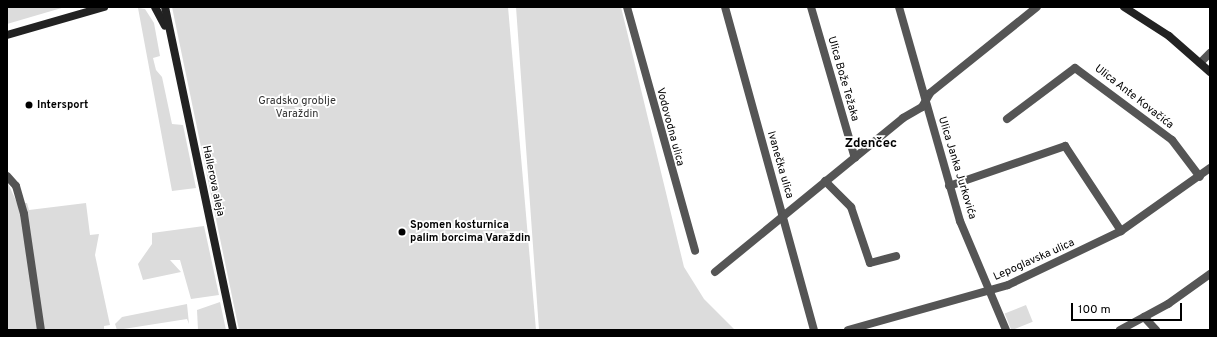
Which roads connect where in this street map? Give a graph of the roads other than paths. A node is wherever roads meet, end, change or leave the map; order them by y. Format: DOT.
graph roads {
  1 [pos="104,7"];
  2 [pos="155,7"];
  3 [pos="166,7"];
  4 [pos="627,7"];
  5 [pos="725,7"];
  6 [pos="810,7"];
  7 [pos="899,7"];
  8 [pos="1037,7"];
  9 [pos="1124,7"];
  10 [pos="7,35"];
  11 [pos="170,36"];
  12 [pos="1210,53"];
  13 [pos="1200,63"];
  14 [pos="1210,72"];
  15 [pos="925,100"];
  16 [pos="1008,118"];
  17 [pos="855,158"];
  18 [pos="1210,168"];
  19 [pos="7,176"];
  20 [pos="1200,177"];
  21 [pos="825,181"];
  22 [pos="949,186"];
  23 [pos="783,218"];
  24 [pos="1121,231"];
  25 [pos="695,252"];
  26 [pos="896,256"];
  27 [pos="715,272"];
  28 [pos="1210,274"];
  29 [pos="990,291"];
  30 [pos="1144,318"];
  31 [pos="41,330"];
  32 [pos="233,330"];
  33 [pos="814,330"];
  34 [pos="848,330"];
  35 [pos="1006,330"];
  36 [pos="1120,330"];
  37 [pos="1156,330"];
  1 -- 10 [label="main road"];
  2 -- 11 [label="main road, Hallerova aleja"];
  3 -- 11 [label="main road, Hallerova aleja"];
  4 -- 25 [label="street, Vodovodna ulica"];
  5 -- 23 [label="street, Ivanečka ulica"];
  6 -- 17 [label="street, Ulica Bože Težaka"];
  7 -- 15 [label="street, Ulica Janka Jurkovića"];
  8 -- 15 [label="street"];
  9 -- 13 [label="main road"];
  11 -- 32 [label="main road, Hallerova aleja"];
  12 -- 13 [label="street"];
  13 -- 14 [label="main road"];
  15 -- 17 [label="street"];
  15 -- 22 [label="street, Ulica Janka Jurkovića"];
  16 -- 20 [label="street, Ulica Ante Kovačića"];
  17 -- 21 [label="street"];
  18 -- 20 [label="street, Lepoglavska ulica"];
  19 -- 31 [label="street"];
  20 -- 24 [label="street, Lepoglavska ulica"];
  21 -- 23 [label="street"];
  21 -- 26 [label="street"];
  22 -- 24 [label="street"];
  22 -- 29 [label="street, Ulica Janka Jurkovića"];
  23 -- 27 [label="street"];
  23 -- 33 [label="street, Ivanečka ulica"];
  24 -- 29 [label="street, Lepoglavska ulica"];
  28 -- 30 [label="street"];
  29 -- 34 [label="street, Lepoglavska ulica"];
  29 -- 35 [label="street, Ulica Janka Jurkovića"];
  30 -- 36 [label="street"];
  30 -- 37 [label="street"];
}
